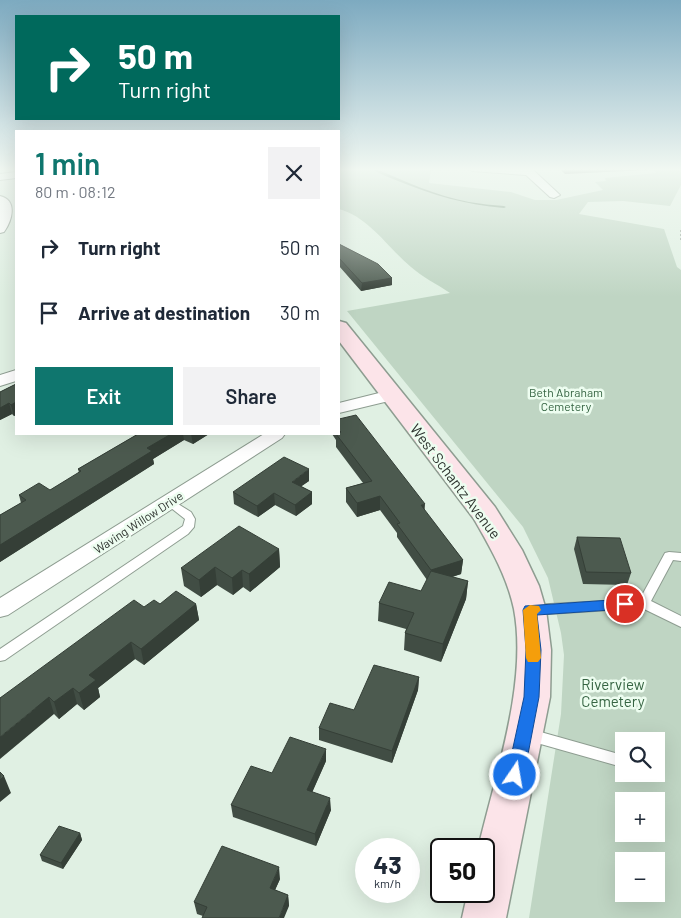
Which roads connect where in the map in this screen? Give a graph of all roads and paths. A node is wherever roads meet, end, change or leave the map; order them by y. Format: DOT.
graph roads {
  1 [pos="6,211"];
  2 [pos="0,230"];
  3 [pos="681,230"];
  4 [pos="681,240"];
  5 [pos="340,328"];
  6 [pos="15,375"];
  7 [pos="0,381"];
  8 [pos="391,395"];
  9 [pos="340,408"];
  10 [pos="274,435"];
  11 [pos="170,502"];
  12 [pos="681,556"];
  13 [pos="644,603"];
  14 [pos="0,609"];
  15 [pos="530,610"];
  16 [pos="681,622"];
  17 [pos="0,656"];
  18 [pos="524,734"];
  19 [pos="614,760"];
  20 [pos="484,918"];
  1 -- 2 [label="street"];
  3 -- 4 [label="path"];
  5 -- 8 [label="main road, West Schantz Avenue"];
  6 -- 7 [label="street"];
  8 -- 9 [label="street"];
  8 -- 15 [label="main road, West Schantz Avenue"];
  10 -- 11 [label="street, Waving Willow Drive"];
  11 -- 14 [label="street, Waving Willow Drive"];
  11 -- 17 [label="lane"];
  12 -- 13 [label="lane"];
  13 -- 15 [label="lane"];
  13 -- 16 [label="lane"];
  15 -- 18 [label="main road, West Schantz Avenue"];
  18 -- 19 [label="lane"];
  18 -- 20 [label="main road, West Schantz Avenue"];
}
